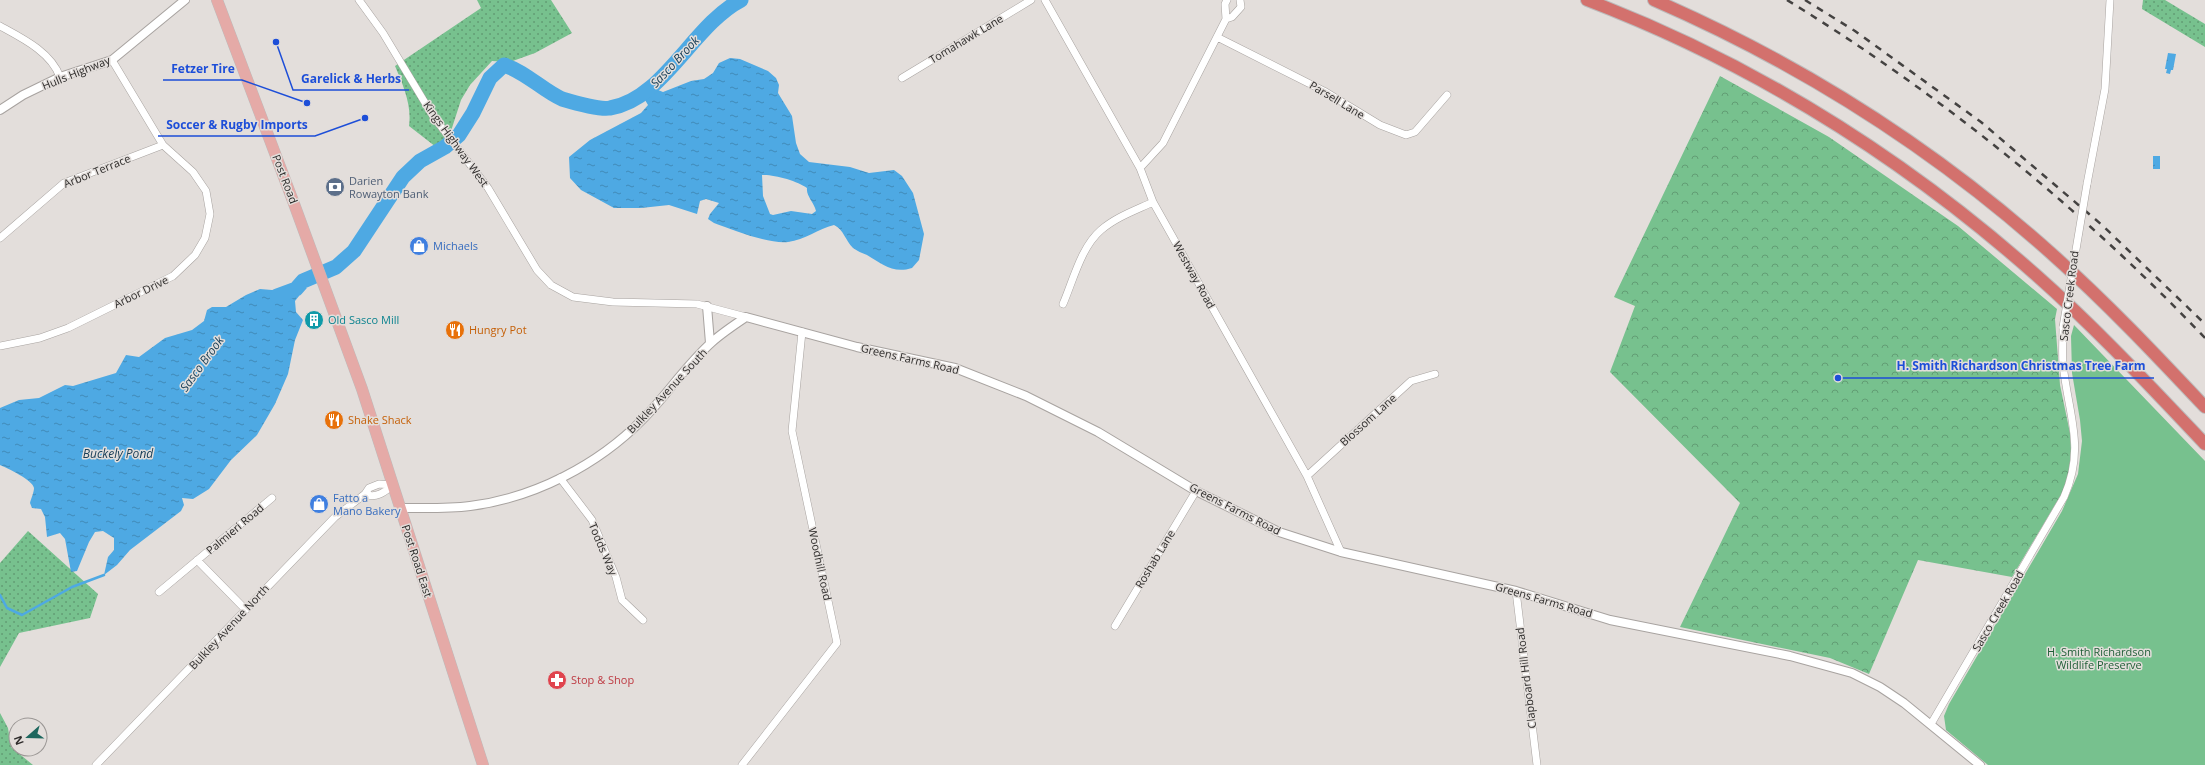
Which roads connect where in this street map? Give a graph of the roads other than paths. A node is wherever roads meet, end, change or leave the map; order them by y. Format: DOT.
graph roads {
  1 [pos="185,0"];
  2 [pos="217,0"];
  3 [pos="358,0"];
  4 [pos="1031,0"];
  5 [pos="1045,0"];
  6 [pos="1227,0"];
  7 [pos="1240,0"];
  8 [pos="1587,0"];
  9 [pos="1654,0"];
  10 [pos="2110,0"];
  11 [pos="1226,19"];
  12 [pos="0,26"];
  13 [pos="1217,37"];
  14 [pos="112,60"];
  15 [pos="60,77"];
  16 [pos="902,78"];
  17 [pos="1447,95"];
  18 [pos="0,110"];
  19 [pos="163,145"];
  20 [pos="1140,168"];
  21 [pos="1153,202"];
  22 [pos="0,238"];
  23 [pos="537,270"];
  24 [pos="326,290"];
  25 [pos="1063,304"];
  26 [pos="708,306"];
  27 [pos="746,317"];
  28 [pos="802,332"];
  29 [pos="710,343"];
  30 [pos="0,346"];
  31 [pos="1435,374"];
  32 [pos="2205,407"];
  33 [pos="2205,444"];
  34 [pos="1307,476"];
  35 [pos="560,478"];
  36 [pos="392,485"];
  37 [pos="1196,491"];
  38 [pos="272,498"];
  39 [pos="400,508"];
  40 [pos="1341,552"];
  41 [pos="197,560"];
  42 [pos="1516,590"];
  43 [pos="159,592"];
  44 [pos="245,609"];
  45 [pos="643,620"];
  46 [pos="1114,626"];
  47 [pos="1932,724"];
  48 [pos="96,765"];
  49 [pos="483,765"];
  50 [pos="742,765"];
  51 [pos="1537,765"];
  52 [pos="1980,765"];
  1 -- 14 [label="street, Hulls Highway"];
  2 -- 24 [label="main road, Post Road"];
  3 -- 23 [label="street, Kings Highway West"];
  4 -- 16 [label="street, Tomahawk Lane"];
  5 -- 20 [label="street, Westway Road"];
  6 -- 11 [label="street"];
  7 -- 11 [label="street"];
  8 -- 33 [label="highway"];
  9 -- 32 [label="highway"];
  10 -- 47 [label="street, Sasco Creek Road, bridge"];
  11 -- 13 [label="street"];
  12 -- 15 [label="street"];
  13 -- 17 [label="street, Parsell Lane"];
  13 -- 20 [label="street"];
  14 -- 15 [label="street, Hulls Highway"];
  14 -- 19 [label="street, Arbor Drive"];
  15 -- 18 [label="street, Hulls Highway"];
  19 -- 22 [label="street, Arbor Terrace"];
  19 -- 30 [label="street, Arbor Drive"];
  20 -- 21 [label="street, Westway Road"];
  21 -- 25 [label="street"];
  21 -- 34 [label="street, Westway Road"];
  23 -- 26 [label="street, Greens Farms Road"];
  24 -- 36 [label="main road, Post Road East"];
  26 -- 27 [label="street, Greens Farms Road"];
  26 -- 29 [label="street, Bulkley Avenue South"];
  27 -- 28 [label="street, Greens Farms Road"];
  27 -- 29 [label="street, Bulkley Avenue South"];
  28 -- 37 [label="street, Greens Farms Road"];
  28 -- 50 [label="street, Woodhill Road"];
  29 -- 35 [label="street, Bulkley Avenue South"];
  31 -- 34 [label="street, Blossom Lane"];
  34 -- 40 [label="street, Westway Road"];
  35 -- 39 [label="street, Bulkley Avenue South"];
  35 -- 45 [label="street, Todds Way"];
  36 -- 39 [label="main road, Post Road East"];
  36 -- 44 [label="street, Bulkley Avenue North"];
  37 -- 40 [label="street, Greens Farms Road"];
  37 -- 46 [label="street, Roshab Lane"];
  38 -- 41 [label="street, Palmieri Road"];
  39 -- 49 [label="main road, Post Road East"];
  40 -- 42 [label="street, Greens Farms Road"];
  41 -- 43 [label="street, Palmieri Road"];
  41 -- 44 [label="street, Palmieri Road"];
  42 -- 47 [label="street, Greens Farms Road"];
  42 -- 51 [label="street, Clapboard Hill Road"];
  44 -- 48 [label="street, Bulkley Avenue North"];
  47 -- 52 [label="street, Greens Farms Road"];
}
